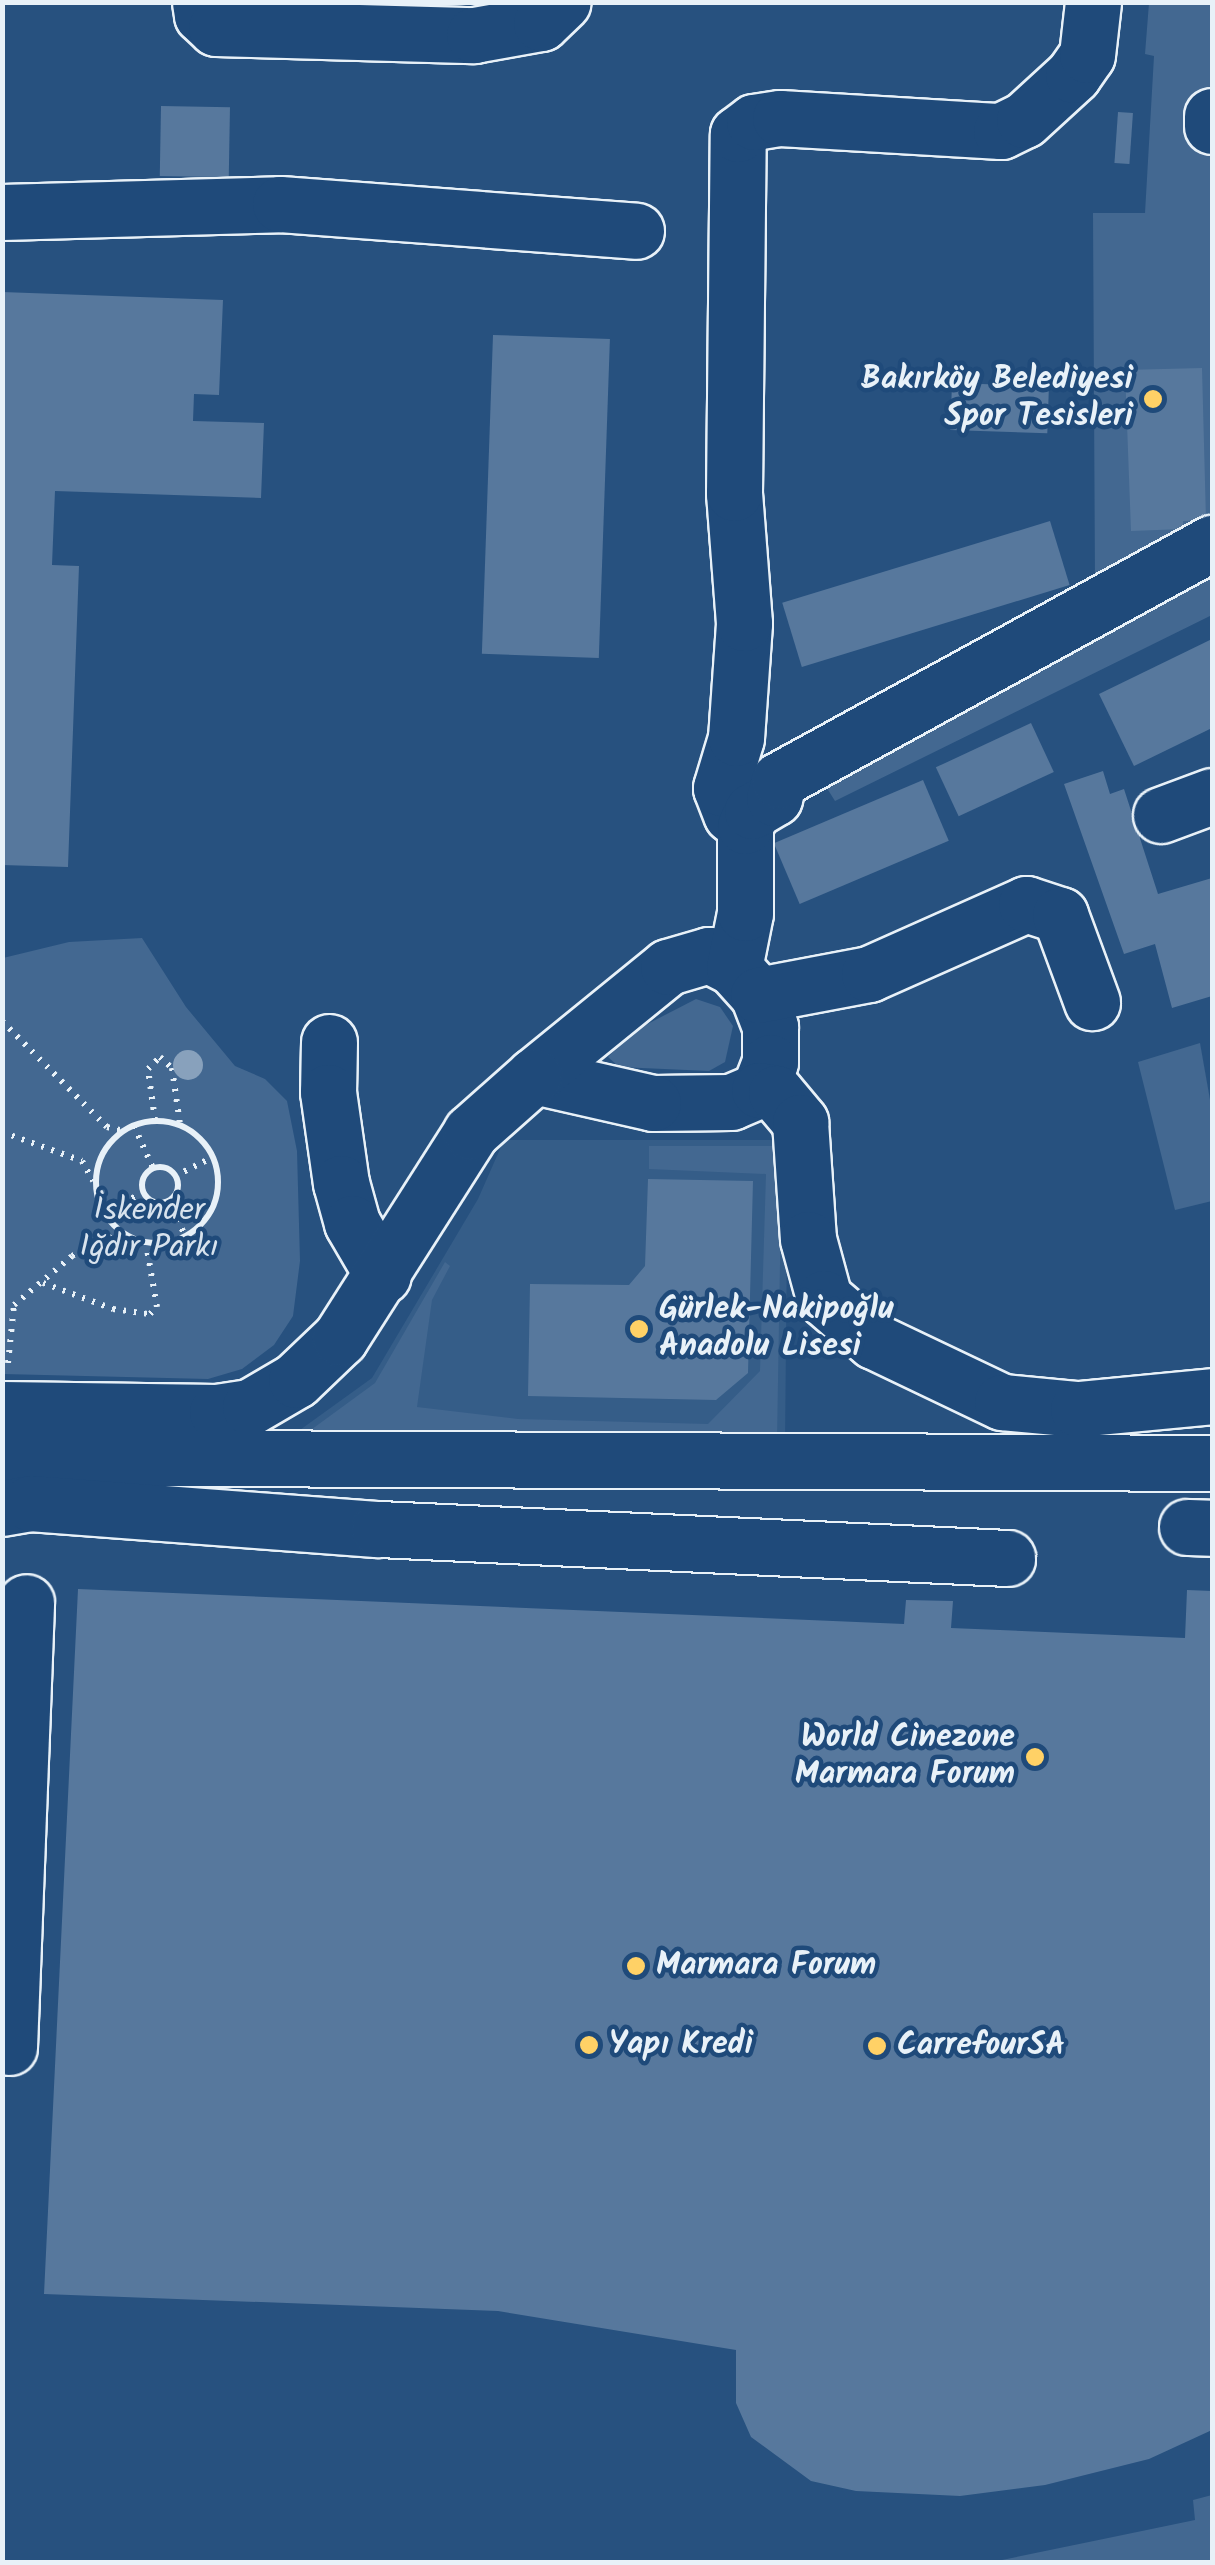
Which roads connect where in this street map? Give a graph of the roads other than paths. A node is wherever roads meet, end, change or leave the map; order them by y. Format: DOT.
graph roads {
  1 [pos="200,2"];
  2 [pos="563,2"];
  3 [pos="1093,2"];
  4 [pos="1212,116"];
  5 [pos="1212,126"];
  6 [pos="2,212"];
  7 [pos="636,231"];
  8 [pos="1212,543"];
  9 [pos="1212,582"];
  10 [pos="1212,796"];
  11 [pos="760,812"];
  12 [pos="1161,815"];
  13 [pos="746,982"];
  14 [pos="1092,1002"];
  15 [pos="330,1042"];
  16 [pos="534,1076"];
  17 [pos="759,1090"];
  18 [pos="383,1276"];
  19 [pos="5,1392"];
  20 [pos="1212,1396"];
  21 [pos="189,1434"];
  22 [pos="2,1458"];
  23 [pos="1212,1463"];
  24 [pos="2,1508"];
  25 [pos="1007,1558"];
  26 [pos="26,1602"];
  27 [pos="7,1974"];
  28 [pos="9,2048"];
  1 -- 2 [label="street"];
  3 -- 11 [label="street"];
  4 -- 5 [label="street"];
  6 -- 7 [label="street"];
  8 -- 11 [label="street"];
  9 -- 11 [label="street"];
  10 -- 12 [label="street"];
  11 -- 13 [label="street"];
  13 -- 14 [label="street"];
  13 -- 16 [label="street"];
  13 -- 17 [label="street"];
  15 -- 18 [label="street"];
  16 -- 17 [label="street"];
  16 -- 18 [label="street"];
  17 -- 20 [label="street"];
  18 -- 21 [label="street"];
  19 -- 21 [label="street"];
  21 -- 22 [label="street"];
  21 -- 23 [label="street"];
  24 -- 25 [label="street"];
  26 -- 27 [label="street"];
  27 -- 28 [label="street"];
}
